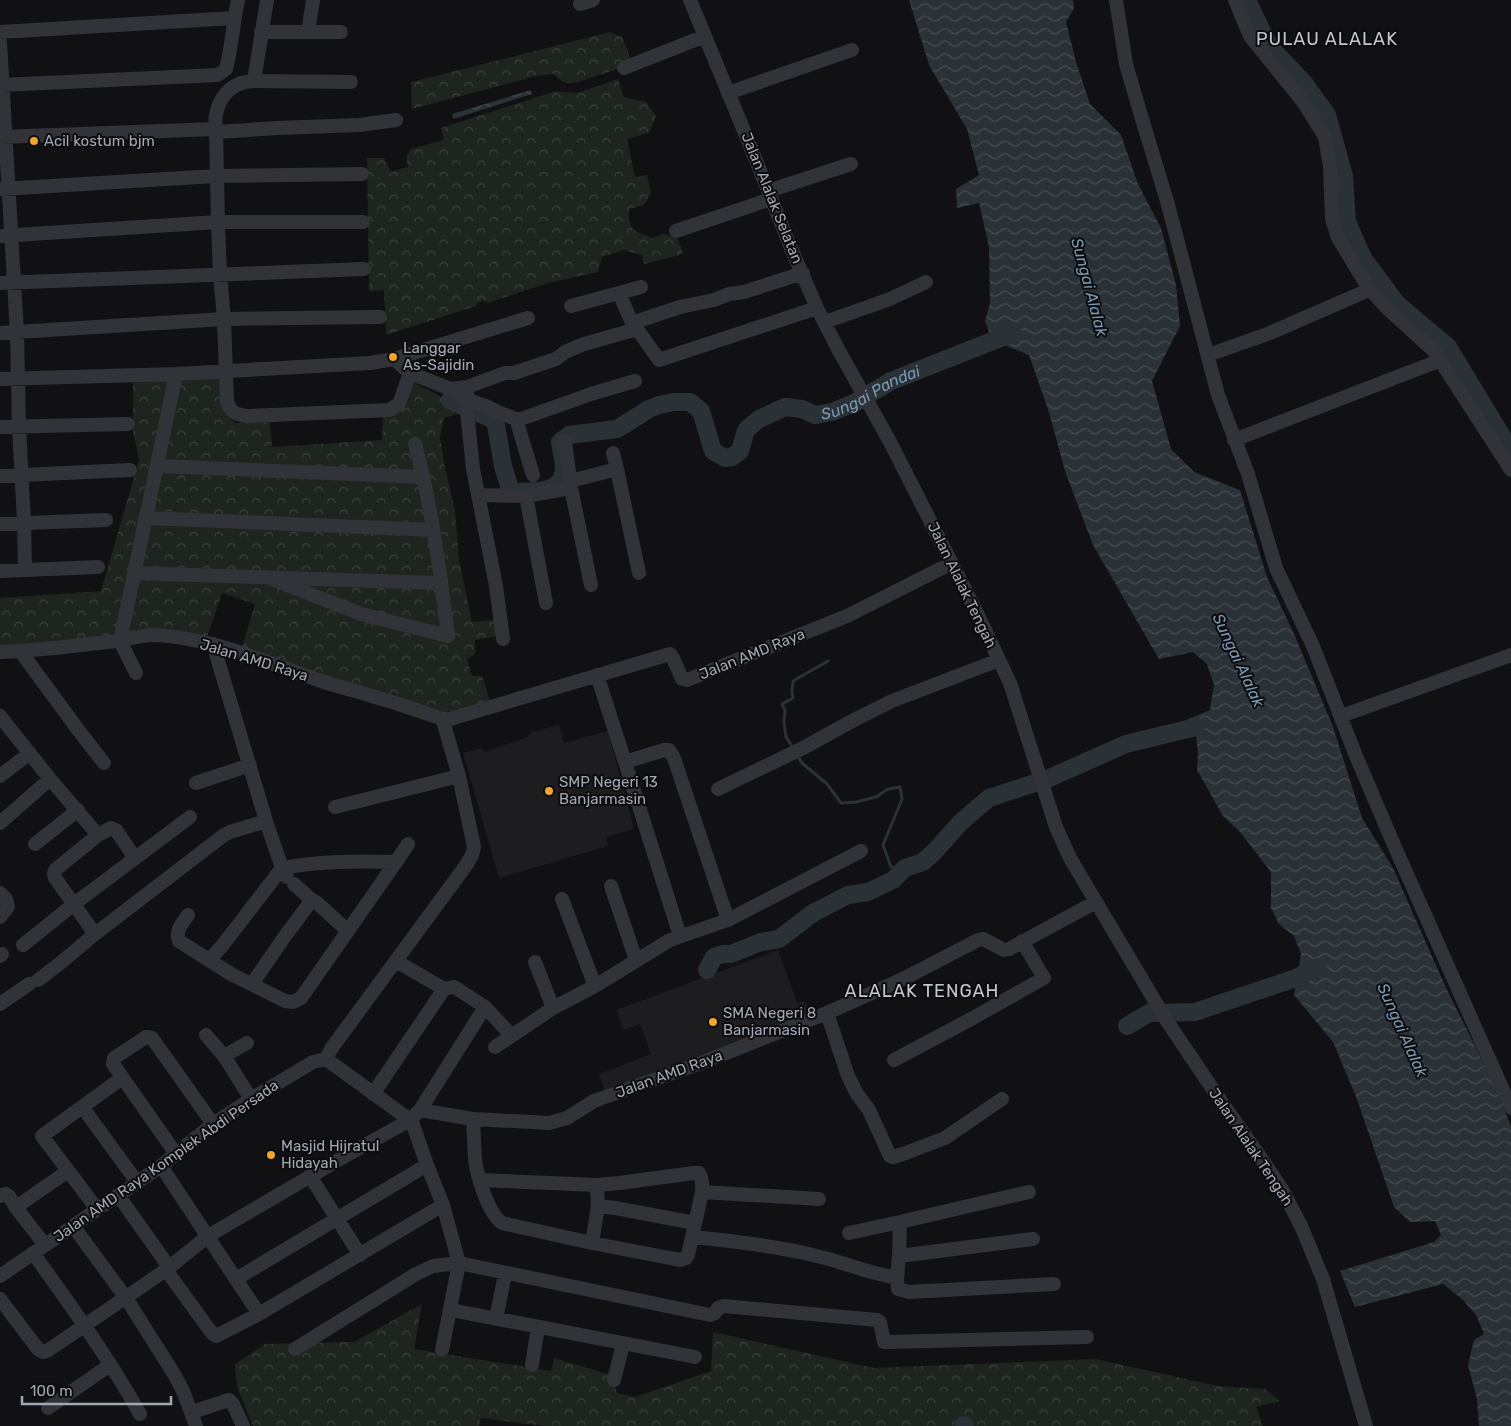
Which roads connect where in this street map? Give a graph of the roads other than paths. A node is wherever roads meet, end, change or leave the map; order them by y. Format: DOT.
graph roads {
  1 [pos="238,0"];
  2 [pos="267,0"];
  3 [pos="313,0"];
  4 [pos="690,0"];
  5 [pos="1116,0"];
  6 [pos="1235,0"];
  7 [pos="234,18"];
  8 [pos="0,32"];
  9 [pos="261,32"];
  10 [pos="308,32"];
  11 [pos="341,32"];
  12 [pos="705,36"];
  13 [pos="0,42"];
  14 [pos="852,50"];
  15 [pos="624,68"];
  16 [pos="254,81"];
  17 [pos="351,82"];
  18 [pos="1,85"];
  19 [pos="728,93"];
  20 [pos="396,120"];
  21 [pos="216,131"];
  22 [pos="3,136"];
  23 [pos="851,164"];
  24 [pos="362,174"];
  25 [pos="216,176"];
  26 [pos="4,189"];
  27 [pos="769,195"];
  28 [pos="218,222"];
  29 [pos="363,222"];
  30 [pos="676,231"];
  31 [pos="6,235"];
  32 [pos="364,269"];
  33 [pos="803,273"];
  34 [pos="220,274"];
  35 [pos="7,282"];
  36 [pos="926,282"];
  37 [pos="640,287"];
  38 [pos="1371,290"];
  39 [pos="619,293"];
  40 [pos="571,306"];
  41 [pos="817,308"];
  42 [pos="380,317"];
  43 [pos="528,318"];
  44 [pos="224,319"];
  45 [pos="825,322"];
  46 [pos="635,326"];
  47 [pos="0,333"];
  48 [pos="17,333"];
  49 [pos="1208,356"];
  50 [pos="394,359"];
  51 [pos="1441,360"];
  52 [pos="226,370"];
  53 [pos="410,373"];
  54 [pos="176,374"];
  55 [pos="17,378"];
  56 [pos="0,379"];
  57 [pos="635,381"];
  58 [pos="864,395"];
  59 [pos="467,400"];
  60 [pos="516,419"];
  61 [pos="128,424"];
  62 [pos="19,426"];
  63 [pos="0,427"];
  64 [pos="1234,440"];
  65 [pos="565,441"];
  66 [pos="415,444"];
  67 [pos="613,453"];
  68 [pos="157,466"];
  69 [pos="617,469"];
  70 [pos="130,470"];
  71 [pos="1511,470"];
  72 [pos="22,475"];
  73 [pos="533,475"];
  74 [pos="0,476"];
  75 [pos="424,477"];
  76 [pos="571,484"];
  77 [pos="478,496"];
  78 [pos="526,496"];
  79 [pos="146,518"];
  80 [pos="106,520"];
  81 [pos="24,522"];
  82 [pos="0,524"];
  83 [pos="432,530"];
  84 [pos="952,563"];
  85 [pos="98,567"];
  86 [pos="25,570"];
  87 [pos="0,571"];
  88 [pos="134,573"];
  89 [pos="640,573"];
  90 [pos="267,577"];
  91 [pos="441,583"];
  92 [pos="591,586"];
  93 [pos="546,603"];
  94 [pos="503,639"];
  95 [pos="120,641"];
  96 [pos="213,644"];
  97 [pos="0,652"];
  98 [pos="21,652"];
  99 [pos="1511,655"];
  100 [pos="999,660"];
  101 [pos="136,673"];
  102 [pos="597,675"];
  103 [pos="0,716"];
  104 [pos="1341,716"];
  105 [pos="443,721"];
  106 [pos="30,753"];
  107 [pos="625,762"];
  108 [pos="104,763"];
  109 [pos="250,765"];
  110 [pos="0,776"];
  111 [pos="459,776"];
  112 [pos="50,779"];
  113 [pos="196,783"];
  114 [pos="718,789"];
  115 [pos="335,807"];
  116 [pos="78,810"];
  117 [pos="190,817"];
  118 [pos="266,822"];
  119 [pos="0,823"];
  120 [pos="98,835"];
  121 [pos="36,844"];
  122 [pos="408,844"];
  123 [pos="861,851"];
  124 [pos="135,858"];
  125 [pos="396,862"];
  126 [pos="288,876"];
  127 [pos="611,886"];
  128 [pos="0,892"];
  129 [pos="562,899"];
  130 [pos="313,901"];
  131 [pos="1096,902"];
  132 [pos="74,904"];
  133 [pos="188,915"];
  134 [pos="0,917"];
  135 [pos="728,920"];
  136 [pos="348,931"];
  137 [pos="95,934"];
  138 [pos="680,936"];
  139 [pos="1022,942"];
  140 [pos="23,945"];
  141 [pos="209,960"];
  142 [pos="636,960"];
  143 [pos="396,962"];
  144 [pos="535,962"];
  145 [pos="252,984"];
  146 [pos="595,986"];
  147 [pos="444,989"];
  148 [pos="0,1004"];
  149 [pos="484,1007"];
  150 [pos="553,1008"];
  151 [pos="826,1013"];
  152 [pos="206,1035"];
  153 [pos="512,1035"];
  154 [pos="247,1043"];
  155 [pos="495,1047"];
  156 [pos="224,1056"];
  157 [pos="326,1059"];
  158 [pos="894,1060"];
  159 [pos="122,1078"];
  160 [pos="373,1094"];
  161 [pos="251,1099"];
  162 [pos="1002,1099"];
  163 [pos="1511,1108"];
  164 [pos="86,1112"];
  165 [pos="413,1116"];
  166 [pos="473,1119"];
  167 [pos="214,1124"];
  168 [pos="176,1154"];
  169 [pos="427,1165"];
  170 [pos="161,1166"];
  171 [pos="68,1171"];
  172 [pos="310,1176"];
  173 [pos="480,1180"];
  174 [pos="137,1182"];
  175 [pos="597,1185"];
  176 [pos="702,1192"];
  177 [pos="1029,1192"];
  178 [pos="118,1195"];
  179 [pos="0,1196"];
  180 [pos="819,1199"];
  181 [pos="443,1205"];
  182 [pos="598,1206"];
  183 [pos="18,1209"];
  184 [pos="98,1209"];
  185 [pos="338,1218"];
  186 [pos="900,1222"];
  187 [pos="73,1226"];
  188 [pos="694,1230"];
  189 [pos="849,1233"];
  190 [pos="208,1236"];
  191 [pos="1032,1239"];
  192 [pos="592,1243"];
  193 [pos="45,1245"];
  194 [pos="33,1253"];
  195 [pos="360,1255"];
  196 [pos="899,1256"];
  197 [pos="459,1264"];
  198 [pos="167,1268"];
  199 [pos="2,1272"];
  200 [pos="505,1274"];
  201 [pos="236,1279"];
  202 [pos="896,1280"];
  203 [pos="1054,1284"];
  204 [pos="126,1298"];
  205 [pos="0,1299"];
  206 [pos="451,1310"];
  207 [pos="259,1314"];
  208 [pos="496,1319"];
  209 [pos="85,1326"];
  210 [pos="538,1327"];
  211 [pos="1087,1337"];
  212 [pos="623,1344"];
  213 [pos="295,1349"];
  214 [pos="442,1350"];
  215 [pos="695,1358"];
  216 [pos="110,1365"];
  217 [pos="532,1365"];
  218 [pos="614,1380"];
  219 [pos="48,1408"];
  220 [pos="192,1412"];
  221 [pos="140,1414"];
  222 [pos="196,1426"];
  223 [pos="242,1426"];
  224 [pos="1366,1426"];
  1 -- 7 [label="street"];
  2 -- 9 [label="street"];
  3 -- 10 [label="street"];
  4 -- 12 [label="street, Jalan Alalak Selatan"];
  5 -- 49 [label="street"];
  6 -- 38 [label="street"];
  7 -- 8 [label="street"];
  7 -- 18 [label="street"];
  9 -- 10 [label="street"];
  9 -- 16 [label="street"];
  10 -- 11 [label="street"];
  12 -- 15 [label="street"];
  12 -- 19 [label="street, Jalan Alalak Selatan"];
  13 -- 18 [label="street"];
  14 -- 19 [label="street"];
  16 -- 17 [label="street"];
  16 -- 21 [label="street"];
  18 -- 22 [label="street"];
  19 -- 27 [label="street, Jalan Alalak Selatan"];
  20 -- 21 [label="street"];
  21 -- 22 [label="street"];
  21 -- 25 [label="street"];
  22 -- 26 [label="street"];
  23 -- 27 [label="street"];
  24 -- 25 [label="street"];
  25 -- 26 [label="street"];
  25 -- 28 [label="street"];
  26 -- 31 [label="street"];
  27 -- 30 [label="street"];
  27 -- 33 [label="street, Jalan Alalak Selatan"];
  28 -- 29 [label="street"];
  28 -- 31 [label="street"];
  28 -- 34 [label="street"];
  31 -- 35 [label="street"];
  32 -- 34 [label="street"];
  33 -- 41 [label="street, Jalan Alalak Selatan"];
  33 -- 46 [label="street"];
  34 -- 35 [label="street"];
  34 -- 44 [label="street"];
  35 -- 48 [label="street"];
  36 -- 45 [label="street"];
  37 -- 39 [label="street"];
  38 -- 49 [label="street"];
  38 -- 51 [label="street"];
  39 -- 40 [label="street"];
  39 -- 46 [label="street"];
  41 -- 45 [label="street, Jalan Alalak Selatan"];
  41 -- 46 [label="street"];
  42 -- 44 [label="street"];
  43 -- 50 [label="street"];
  44 -- 48 [label="street"];
  44 -- 52 [label="street"];
  45 -- 58 [label="street, Jalan Alalak Selatan"];
  46 -- 59 [label="street"];
  47 -- 48 [label="street"];
  48 -- 55 [label="street"];
  49 -- 64 [label="street"];
  50 -- 52 [label="street"];
  50 -- 53 [label="street"];
  51 -- 64 [label="street"];
  51 -- 71 [label="street"];
  52 -- 53 [label="street"];
  52 -- 54 [label="street"];
  53 -- 59 [label="street"];
  54 -- 55 [label="street"];
  54 -- 68 [label="street"];
  55 -- 56 [label="street"];
  55 -- 62 [label="street"];
  57 -- 60 [label="street"];
  58 -- 84 [label="street, Jalan Alalak Tengah"];
  59 -- 60 [label="street"];
  59 -- 77 [label="street"];
  60 -- 73 [label="street"];
  61 -- 62 [label="street"];
  62 -- 63 [label="street"];
  62 -- 72 [label="street"];
  64 -- 104 [label="street"];
  65 -- 76 [label="street"];
  66 -- 75 [label="street"];
  67 -- 69 [label="street"];
  68 -- 75 [label="street"];
  68 -- 79 [label="street"];
  69 -- 76 [label="street"];
  69 -- 89 [label="street"];
  70 -- 72 [label="street"];
  72 -- 74 [label="street"];
  72 -- 81 [label="street"];
  75 -- 83 [label="street"];
  76 -- 78 [label="street"];
  76 -- 92 [label="street"];
  77 -- 78 [label="street"];
  77 -- 94 [label="street"];
  78 -- 93 [label="street"];
  79 -- 83 [label="street"];
  79 -- 88 [label="street"];
  80 -- 81 [label="street"];
  81 -- 82 [label="street"];
  81 -- 86 [label="street"];
  83 -- 91 [label="street"];
  84 -- 100 [label="street, Jalan Alalak Tengah"];
  84 -- 102 [label="street, Jalan AMD Raya"];
  85 -- 86 [label="street"];
  86 -- 87 [label="street"];
  88 -- 90 [label="street"];
  88 -- 95 [label="street"];
  90 -- 91 [label="street"];
  90 -- 91 [label="street"];
  95 -- 96 [label="street, Jalan AMD Raya"];
  95 -- 98 [label="street, Jalan AMD Raya"];
  95 -- 101 [label="street"];
  96 -- 105 [label="street, Jalan AMD Raya"];
  96 -- 109 [label="street"];
  97 -- 98 [label="street, Jalan AMD Raya"];
  98 -- 108 [label="street"];
  99 -- 104 [label="street"];
  100 -- 114 [label="street"];
  100 -- 131 [label="street, Jalan Alalak Tengah"];
  102 -- 105 [label="street, Jalan AMD Raya"];
  102 -- 107 [label="street"];
  103 -- 106 [label="street"];
  104 -- 163 [label="street"];
  105 -- 111 [label="street"];
  106 -- 110 [label="street"];
  106 -- 112 [label="street"];
  107 -- 135 [label="street"];
  107 -- 138 [label="street"];
  109 -- 113 [label="street"];
  109 -- 118 [label="street"];
  111 -- 115 [label="street"];
  111 -- 143 [label="street"];
  112 -- 116 [label="street"];
  112 -- 119 [label="street"];
  116 -- 120 [label="street"];
  116 -- 121 [label="street"];
  117 -- 124 [label="street"];
  118 -- 126 [label="street"];
  118 -- 137 [label="street"];
  120 -- 124 [label="street"];
  120 -- 132 [label="street"];
  122 -- 125 [label="street"];
  123 -- 135 [label="street"];
  124 -- 132 [label="street"];
  125 -- 126 [label="street"];
  125 -- 136 [label="street"];
  126 -- 130 [label="street"];
  126 -- 141 [label="street"];
  127 -- 142 [label="street"];
  128 -- 134 [label="street"];
  129 -- 146 [label="street"];
  130 -- 136 [label="street"];
  130 -- 145 [label="street"];
  131 -- 139 [label="street, Jalan AMD Raya"];
  131 -- 224 [label="street, Jalan Alalak Tengah"];
  132 -- 137 [label="street"];
  132 -- 140 [label="street"];
  133 -- 141 [label="street"];
  135 -- 138 [label="street"];
  136 -- 145 [label="street"];
  137 -- 148 [label="street"];
  138 -- 142 [label="street"];
  139 -- 151 [label="street, Jalan AMD Raya"];
  139 -- 158 [label="street"];
  141 -- 145 [label="street"];
  142 -- 146 [label="street"];
  143 -- 147 [label="street"];
  143 -- 157 [label="street"];
  144 -- 150 [label="street"];
  146 -- 150 [label="street"];
  147 -- 149 [label="street"];
  147 -- 160 [label="street"];
  149 -- 153 [label="street"];
  149 -- 165 [label="street"];
  150 -- 153 [label="street"];
  151 -- 162 [label="street"];
  151 -- 166 [label="street, Jalan AMD Raya"];
  152 -- 156 [label="street"];
  153 -- 155 [label="street"];
  154 -- 156 [label="street"];
  156 -- 161 [label="street"];
  157 -- 160 [label="street, Jalan AMD Raya"];
  157 -- 161 [label="street, Jalan AMD Raya Komplek Abdi Persada"];
  159 -- 167 [label="street"];
  159 -- 168 [label="street"];
  159 -- 171 [label="street"];
  160 -- 165 [label="street, Jalan AMD Raya"];
  161 -- 167 [label="street, Jalan AMD Raya Komplek Abdi Persada"];
  164 -- 174 [label="street"];
  165 -- 166 [label="street, Jalan AMD Raya"];
  165 -- 169 [label="street"];
  165 -- 172 [label="street"];
  166 -- 173 [label="street"];
  167 -- 168 [label="street, Jalan AMD Raya Komplek Abdi Persada"];
  168 -- 170 [label="street, Jalan AMD Raya Komplek Abdi Persada"];
  169 -- 181 [label="street"];
  169 -- 185 [label="street"];
  170 -- 174 [label="street, Jalan AMD Raya Komplek Abdi Persada"];
  170 -- 190 [label="street"];
  171 -- 183 [label="street"];
  171 -- 184 [label="street"];
  172 -- 185 [label="street"];
  172 -- 190 [label="street"];
  173 -- 175 [label="street"];
  173 -- 192 [label="street"];
  174 -- 178 [label="street, Jalan AMD Raya Komplek Abdi Persada"];
  175 -- 176 [label="street"];
  175 -- 182 [label="street"];
  176 -- 180 [label="street"];
  176 -- 188 [label="street"];
  177 -- 186 [label="street"];
  178 -- 184 [label="street, Jalan AMD Raya Komplek Abdi Persada"];
  178 -- 198 [label="street"];
  179 -- 183 [label="street"];
  181 -- 195 [label="street"];
  181 -- 197 [label="street"];
  182 -- 188 [label="street"];
  182 -- 192 [label="street"];
  183 -- 193 [label="street"];
  184 -- 187 [label="street, Jalan AMD Raya Komplek Abdi Persada"];
  185 -- 195 [label="street"];
  185 -- 201 [label="street"];
  186 -- 189 [label="street"];
  186 -- 196 [label="street"];
  187 -- 193 [label="street, Jalan AMD Raya Komplek Abdi Persada"];
  187 -- 204 [label="street"];
  188 -- 192 [label="street"];
  188 -- 202 [label="street"];
  190 -- 198 [label="street"];
  190 -- 201 [label="street"];
  191 -- 196 [label="street"];
  193 -- 194 [label="street, Jalan AMD Raya Komplek Abdi Persada"];
  194 -- 199 [label="street, Jalan AMD Raya Komplek Abdi Persada"];
  194 -- 209 [label="street"];
  195 -- 207 [label="street"];
  196 -- 202 [label="street"];
  197 -- 200 [label="street"];
  197 -- 206 [label="street"];
  197 -- 213 [label="street"];
  198 -- 204 [label="street"];
  198 -- 207 [label="street"];
  200 -- 208 [label="street"];
  200 -- 211 [label="street"];
  201 -- 207 [label="street"];
  202 -- 203 [label="street"];
  204 -- 209 [label="street"];
  204 -- 220 [label="street"];
  205 -- 209 [label="street"];
  206 -- 208 [label="street"];
  206 -- 214 [label="street"];
  208 -- 210 [label="street"];
  209 -- 216 [label="street"];
  210 -- 212 [label="street"];
  210 -- 217 [label="street"];
  212 -- 215 [label="street"];
  212 -- 218 [label="street"];
  216 -- 219 [label="street"];
  216 -- 221 [label="street"];
  220 -- 222 [label="street"];
  220 -- 223 [label="street"];
}
